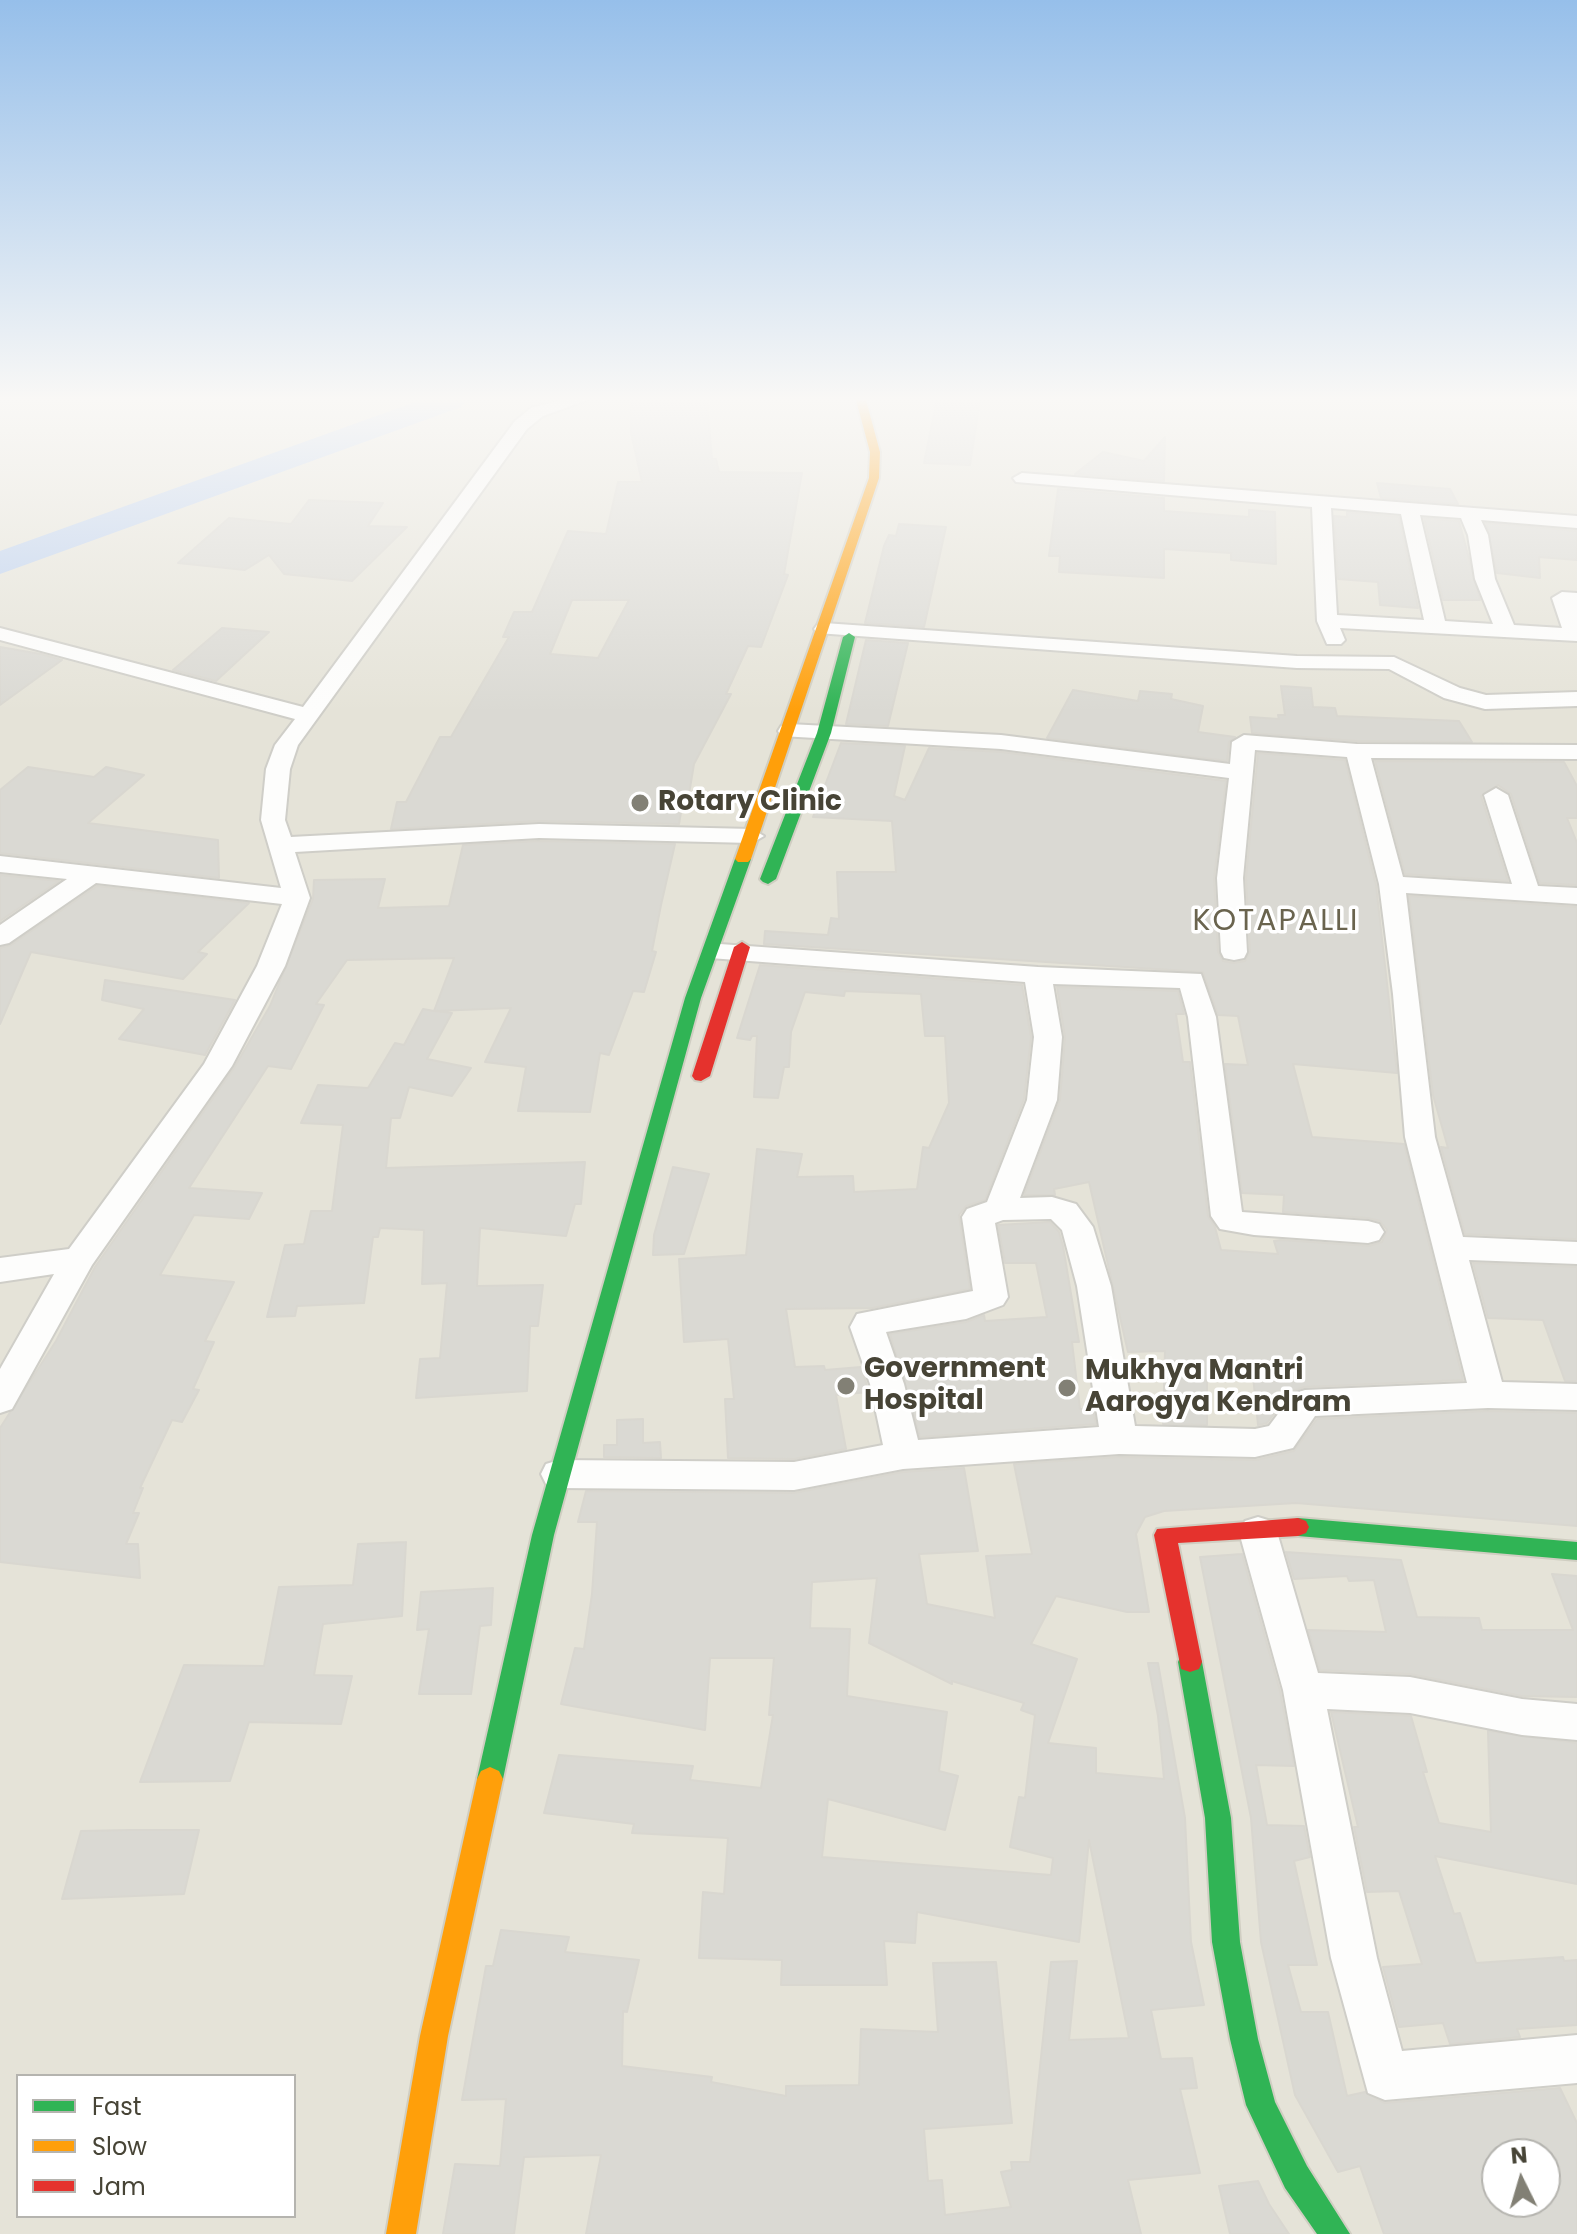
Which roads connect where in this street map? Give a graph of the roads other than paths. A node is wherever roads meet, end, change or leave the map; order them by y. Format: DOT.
graph roads {
  1 [pos="463,504"];
  2 [pos="865,504"];
  3 [pos="1321,504"];
  4 [pos="1367,504"];
  5 [pos="1409,509"];
  6 [pos="1469,514"];
  7 [pos="1577,522"];
  8 [pos="1577,599"];
  9 [pos="1327,621"];
  10 [pos="853,624"];
  11 [pos="1436,626"];
  12 [pos="824,629"];
  13 [pos="1506,630"];
  14 [pos="1576,635"];
  15 [pos="3,637"];
  16 [pos="1342,661"];
  17 [pos="1577,699"];
  18 [pos="307,715"];
  19 [pos="789,731"];
  20 [pos="824,733"];
  21 [pos="1357,751"];
  22 [pos="1574,757"];
  23 [pos="1241,772"];
  24 [pos="1496,795"];
  25 [pos="752,836"];
  26 [pos="281,845"];
  27 [pos="0,864"];
  28 [pos="92,874"];
  29 [pos="1392,884"];
  30 [pos="1527,892"];
  31 [pos="763,893"];
  32 [pos="1577,896"];
  33 [pos="297,898"];
  34 [pos="0,937"];
  35 [pos="744,942"];
  36 [pos="710,951"];
  37 [pos="1234,952"];
  38 [pos="1038,975"];
  39 [pos="693,1100"];
  40 [pos="666,1170"];
  41 [pos="1000,1209"];
  42 [pos="631,1213"];
  43 [pos="1368,1232"];
  44 [pos="1448,1248"];
  45 [pos="1577,1253"];
  46 [pos="79,1259"];
  47 [pos="0,1270"];
  48 [pos="1488,1395"];
  49 [pos="1577,1397"];
  50 [pos="0,1400"];
  51 [pos="1119,1440"];
  52 [pos="903,1455"];
  53 [pos="559,1474"];
  54 [pos="1258,1532"];
  55 [pos="1577,1551"];
  56 [pos="1303,1690"];
  57 [pos="1577,1722"];
  58 [pos="1577,2059"];
  59 [pos="401,2234"];
  60 [pos="1335,2234"];
  1 -- 18 [label="street"];
  2 -- 12 [label="main road"];
  3 -- 9 [label="street"];
  4 -- 5 [label="street"];
  5 -- 6 [label="street"];
  5 -- 11 [label="street"];
  6 -- 7 [label="street"];
  6 -- 13 [label="street"];
  8 -- 14 [label="street"];
  9 -- 11 [label="street"];
  9 -- 16 [label="street"];
  10 -- 12 [label="street"];
  10 -- 16 [label="street"];
  10 -- 20 [label="main road"];
  11 -- 13 [label="street"];
  12 -- 19 [label="main road"];
  13 -- 14 [label="street"];
  15 -- 18 [label="street"];
  16 -- 17 [label="street"];
  18 -- 26 [label="street"];
  19 -- 20 [label="street"];
  19 -- 25 [label="main road"];
  20 -- 23 [label="street"];
  20 -- 31 [label="main road"];
  21 -- 22 [label="street"];
  21 -- 23 [label="street"];
  21 -- 29 [label="street"];
  23 -- 37 [label="street"];
  24 -- 30 [label="street"];
  25 -- 26 [label="street"];
  25 -- 36 [label="main road"];
  26 -- 33 [label="street"];
  27 -- 28 [label="street"];
  28 -- 33 [label="street"];
  28 -- 34 [label="street"];
  29 -- 30 [label="street"];
  29 -- 44 [label="street"];
  30 -- 32 [label="street"];
  33 -- 46 [label="street"];
  35 -- 36 [label="street"];
  35 -- 38 [label="street"];
  35 -- 39 [label="main road"];
  36 -- 42 [label="main road"];
  38 -- 41 [label="street"];
  38 -- 43 [label="street"];
  40 -- 42 [label="main road"];
  41 -- 51 [label="street"];
  41 -- 52 [label="street"];
  42 -- 53 [label="main road"];
  44 -- 45 [label="street"];
  44 -- 48 [label="street"];
  46 -- 47 [label="street"];
  46 -- 50 [label="street"];
  48 -- 49 [label="street"];
  48 -- 51 [label="street"];
  51 -- 52 [label="street"];
  52 -- 53 [label="street"];
  53 -- 59 [label="main road"];
  54 -- 55 [label="main road"];
  54 -- 56 [label="street"];
  54 -- 60 [label="main road"];
  56 -- 57 [label="street"];
  56 -- 58 [label="street"];
}
